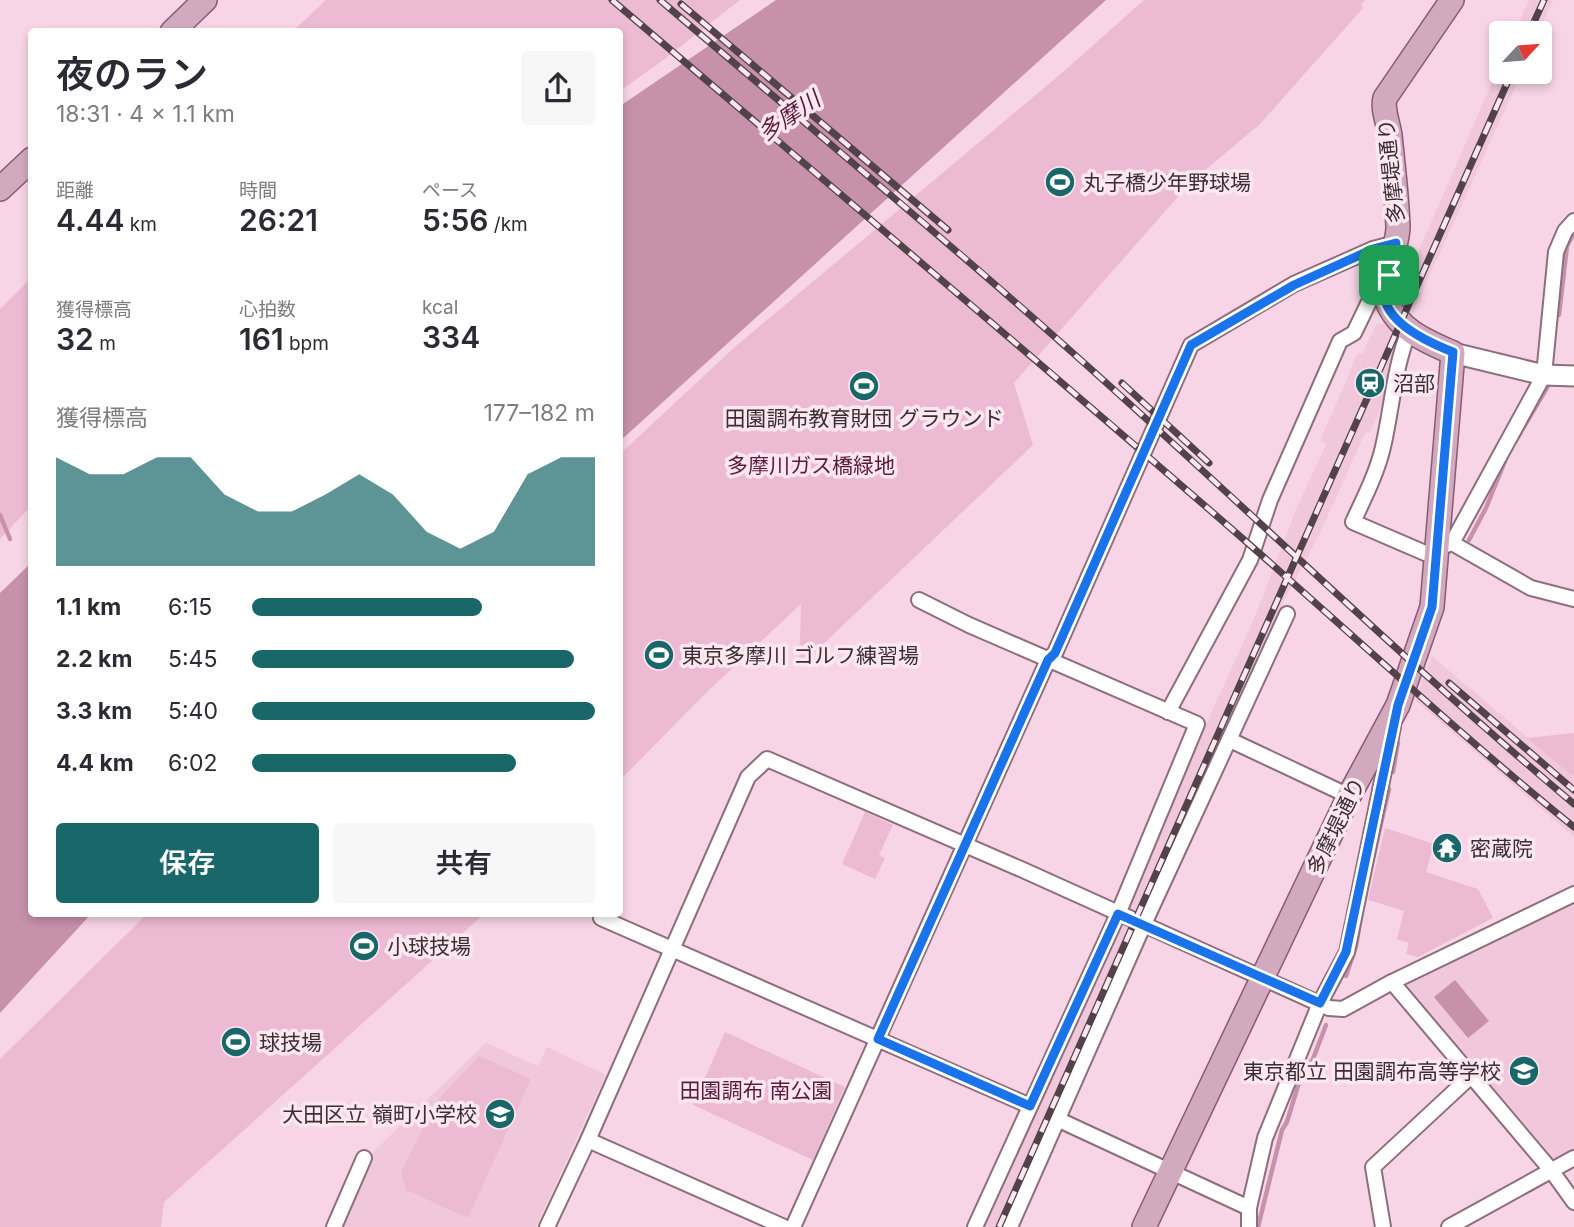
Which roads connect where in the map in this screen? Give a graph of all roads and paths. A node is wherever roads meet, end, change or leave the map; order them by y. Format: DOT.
graph roads {
  1 [pos="205,0"];
  2 [pos="1452,0"];
  3 [pos="176,28"];
  4 [pos="28,163"];
  5 [pos="0,189"];
  6 [pos="1574,221"];
  7 [pos="1396,243"];
  8 [pos="1389,275"];
  9 [pos="1409,331"];
  10 [pos="1453,352"];
  11 [pos="1544,374"];
  12 [pos="1574,376"];
  13 [pos="1444,547"];
  14 [pos="1574,598"];
  15 [pos="919,600"];
  16 [pos="1287,614"];
  17 [pos="1048,660"];
  18 [pos="1398,705"];
  19 [pos="1168,712"];
  20 [pos="1230,740"];
  21 [pos="1349,796"];
  22 [pos="966,845"];
  23 [pos="1574,894"];
  24 [pos="1118,914"];
  25 [pos="601,918"];
  26 [pos="1144,924"];
  27 [pos="673,948"];
  28 [pos="1262,978"];
  29 [pos="1392,982"];
  30 [pos="1320,1003"];
  31 [pos="878,1039"];
  32 [pos="1471,1076"];
  33 [pos="1030,1106"];
  34 [pos="1057,1119"];
  35 [pos="588,1140"];
  36 [pos="364,1158"];
  37 [pos="1574,1158"];
  38 [pos="1551,1170"];
  39 [pos="1171,1172"];
  40 [pos="1574,1202"];
  41 [pos="1249,1208"];
  42 [pos="334,1227"];
  43 [pos="547,1227"];
  44 [pos="784,1227"];
  45 [pos="793,1227"];
  46 [pos="975,1227"];
  47 [pos="1010,1227"];
  48 [pos="1144,1227"];
  49 [pos="1249,1227"];
  50 [pos="1383,1227"];
  51 [pos="1449,1227"];
  1 -- 3 [label="main road"];
  2 -- 7 [label="main road, 多摩堤通り"];
  4 -- 5 [label="main road"];
  6 -- 11 [label="street"];
  7 -- 8 [label="main road, 多摩堤通り"];
  7 -- 17 [label="street"];
  8 -- 9 [label="main road, 多摩堤通り"];
  8 -- 19 [label="street"];
  9 -- 10 [label="main road, 多摩堤通り"];
  9 -- 13 [label="street"];
  10 -- 11 [label="street"];
  10 -- 13 [label="main road, 多摩堤通り"];
  11 -- 12 [label="street"];
  11 -- 13 [label="street"];
  13 -- 14 [label="street"];
  13 -- 18 [label="main road, 多摩堤通り"];
  15 -- 17 [label="street"];
  16 -- 20 [label="street"];
  17 -- 19 [label="street"];
  17 -- 22 [label="street"];
  18 -- 21 [label="main road, 多摩堤通り"];
  18 -- 30 [label="street"];
  19 -- 24 [label="street"];
  20 -- 21 [label="street"];
  20 -- 26 [label="street"];
  21 -- 28 [label="main road, 多摩堤通り"];
  22 -- 24 [label="street"];
  22 -- 27 [label="street"];
  22 -- 31 [label="street"];
  23 -- 29 [label="street"];
  24 -- 26 [label="street"];
  24 -- 33 [label="street"];
  25 -- 27 [label="street"];
  26 -- 28 [label="street"];
  26 -- 34 [label="street"];
  27 -- 31 [label="street"];
  27 -- 35 [label="street"];
  28 -- 30 [label="street"];
  28 -- 39 [label="main road, 多摩堤通り"];
  29 -- 30 [label="street"];
  29 -- 32 [label="street"];
  30 -- 41 [label="street"];
  31 -- 33 [label="street"];
  31 -- 45 [label="street"];
  32 -- 38 [label="street"];
  32 -- 50 [label="street"];
  33 -- 46 [label="street"];
  34 -- 39 [label="street"];
  34 -- 47 [label="street"];
  35 -- 43 [label="street"];
  35 -- 44 [label="street"];
  36 -- 42 [label="street"];
  37 -- 38 [label="street"];
  38 -- 40 [label="street"];
  38 -- 51 [label="street"];
  39 -- 41 [label="street"];
  39 -- 48 [label="main road, 多摩堤通り"];
  41 -- 49 [label="street"];
}
